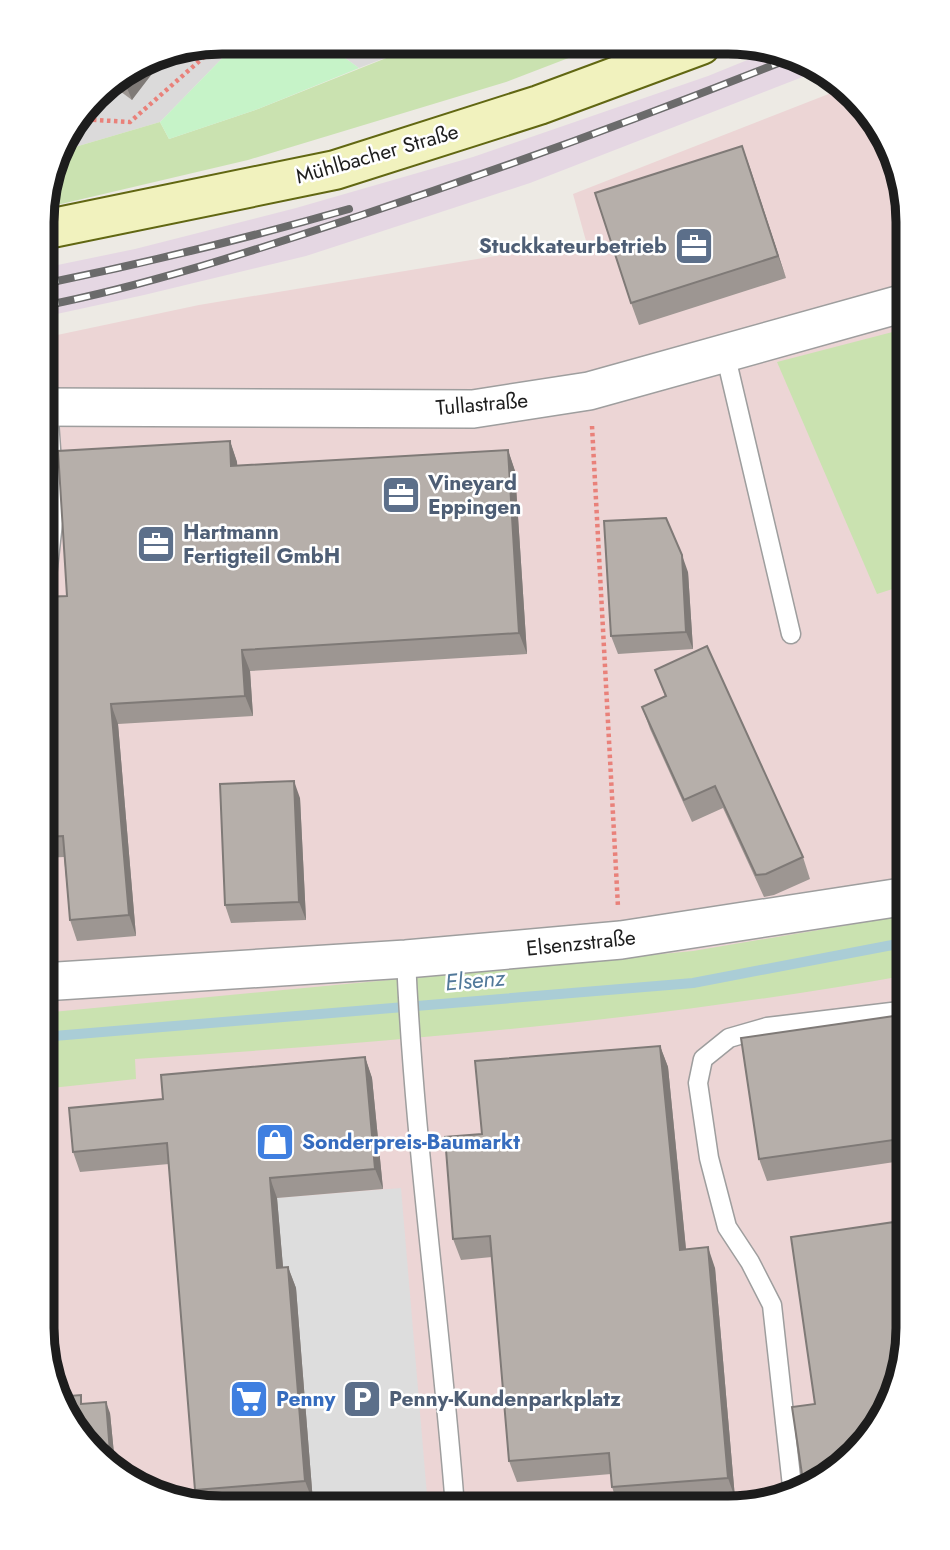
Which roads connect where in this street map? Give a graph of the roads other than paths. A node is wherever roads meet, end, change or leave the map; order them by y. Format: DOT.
graph roads {
  1 [pos="677,54"];
  2 [pos="54,228"];
  3 [pos="896,305"];
  4 [pos="725,353"];
  5 [pos="54,407"];
  6 [pos="54,495"];
  7 [pos="54,514"];
  8 [pos="791,634"];
  9 [pos="895,899"];
  10 [pos="406,959"];
  11 [pos="54,981"];
  12 [pos="895,1012"];
  13 [pos="792,1483"];
  14 [pos="454,1496"];
  1 -- 2 [label="street, Mühlbacher Straße"];
  3 -- 4 [label="street, Tullastraße"];
  4 -- 5 [label="street, Tullastraße"];
  4 -- 8 [label="lane"];
  6 -- 7 [label="lane"];
  9 -- 10 [label="street, Elsenzstraße"];
  10 -- 11 [label="street, Elsenzstraße"];
  10 -- 14 [label="lane"];
  12 -- 13 [label="lane"];
}
